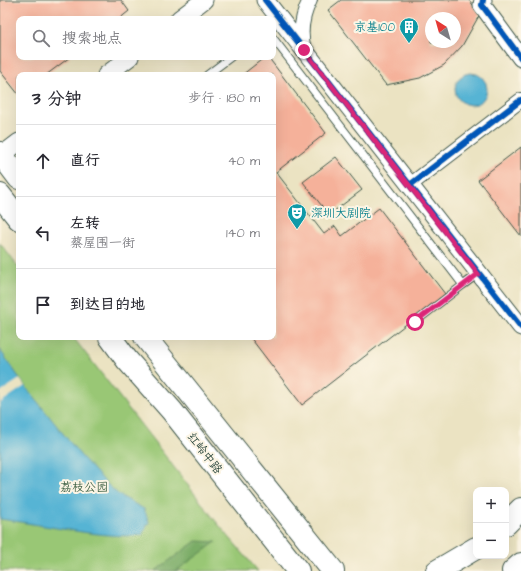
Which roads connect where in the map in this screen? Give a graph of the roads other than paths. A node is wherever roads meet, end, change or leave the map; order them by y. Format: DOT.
graph roads {
  1 [pos="204,0"];
  2 [pos="265,0"];
  3 [pos="310,0"];
  4 [pos="483,0"];
  5 [pos="183,16"];
  6 [pos="276,42"];
  7 [pos="304,50"];
  8 [pos="521,58"];
  9 [pos="126,60"];
  10 [pos="227,60"];
  11 [pos="110,72"];
  12 [pos="211,72"];
  13 [pos="521,100"];
  14 [pos="16,144"];
  15 [pos="1,154"];
  16 [pos="16,174"];
  17 [pos="410,185"];
  18 [pos="0,195"];
  19 [pos="16,215"];
  20 [pos="478,274"];
  21 [pos="464,285"];
  22 [pos="415,322"];
  23 [pos="521,328"];
  24 [pos="112,340"];
  25 [pos="147,340"];
  26 [pos="521,509"];
  27 [pos="285,511"];
  28 [pos="507,523"];
  29 [pos="267,532"];
  30 [pos="473,550"];
  31 [pos="473,556"];
  32 [pos="521,564"];
  33 [pos="285,571"];
  34 [pos="298,571"];
  35 [pos="332,571"];
  36 [pos="342,571"];
  37 [pos="437,571"];
  38 [pos="457,571"];
  39 [pos="513,571"];
  1 -- 5 [label="street"];
  2 -- 7 [label="street"];
  3 -- 7 [label="street"];
  4 -- 8 [label="street"];
  6 -- 21 [label="lane"];
  7 -- 17 [label="street"];
  9 -- 11 [label="street"];
  10 -- 12 [label="lane"];
  13 -- 17 [label="street"];
  14 -- 15 [label="street"];
  15 -- 16 [label="main road"];
  17 -- 20 [label="street"];
  18 -- 19 [label="main road"];
  20 -- 21 [label="lane"];
  20 -- 23 [label="street"];
  21 -- 22 [label="lane"];
  24 -- 29 [label="main road, 红岭中路"];
  25 -- 27 [label="main road"];
  26 -- 28 [label="main road"];
  27 -- 35 [label="main road"];
  27 -- 36 [label="main road"];
  29 -- 33 [label="main road"];
  29 -- 34 [label="main road, 红岭中路"];
  30 -- 37 [label="main road"];
  31 -- 38 [label="main road"];
  32 -- 39 [label="main road"];
}
